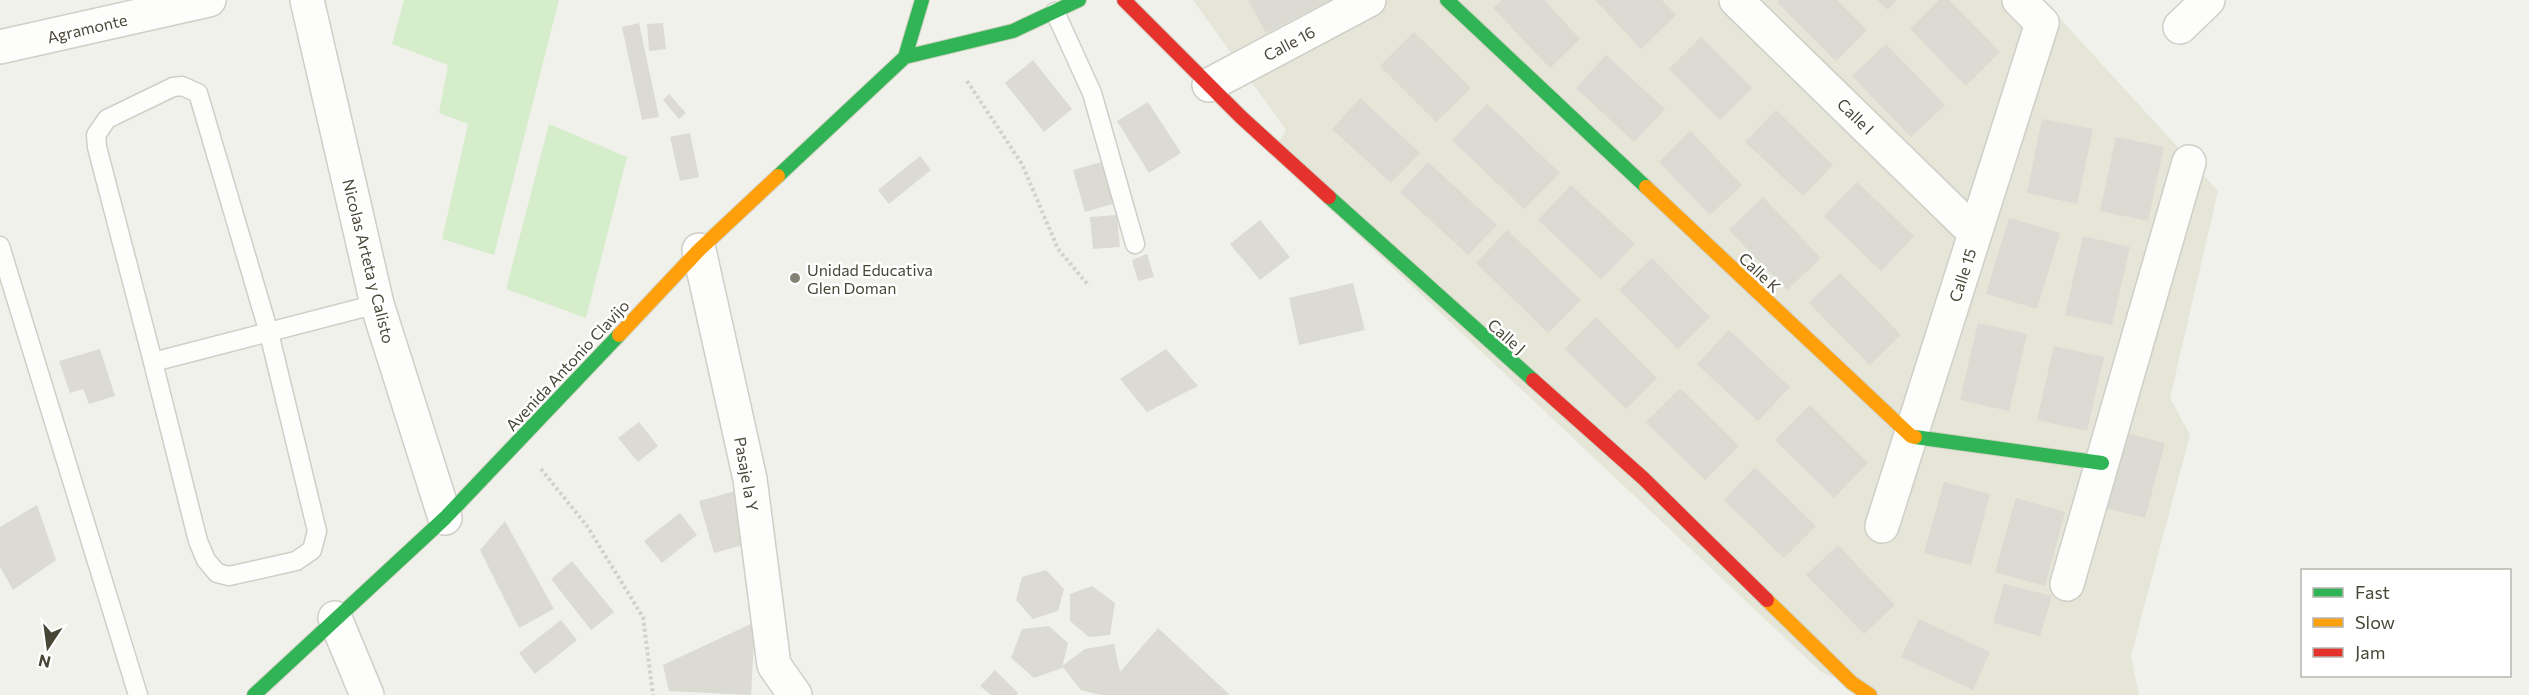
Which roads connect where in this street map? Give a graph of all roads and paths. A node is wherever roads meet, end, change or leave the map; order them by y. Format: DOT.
graph roads {
  1 [pos="209,0"];
  2 [pos="307,0"];
  3 [pos="922,0"];
  4 [pos="1079,0"];
  5 [pos="1124,0"];
  6 [pos="1369,0"];
  7 [pos="1447,0"];
  8 [pos="1736,0"];
  9 [pos="2019,0"];
  10 [pos="2208,0"];
  11 [pos="1055,12"];
  12 [pos="2180,27"];
  13 [pos="0,47"];
  14 [pos="945,48"];
  15 [pos="905,57"];
  16 [pos="1209,85"];
  17 [pos="2189,162"];
  18 [pos="1975,233"];
  19 [pos="1135,244"];
  20 [pos="0,246"];
  21 [pos="699,250"];
  22 [pos="5,281"];
  23 [pos="1089,286"];
  24 [pos="377,304"];
  25 [pos="268,333"];
  26 [pos="153,362"];
  27 [pos="1911,436"];
  28 [pos="518,441"];
  29 [pos="2102,463"];
  30 [pos="445,518"];
  31 [pos="1882,526"];
  32 [pos="2067,584"];
  33 [pos="335,618"];
  34 [pos="138,695"];
  35 [pos="254,695"];
  36 [pos="367,695"];
  37 [pos="653,695"];
  38 [pos="795,695"];
  39 [pos="1870,695"];
  1 -- 13 [label="street, Agramonte"];
  2 -- 24 [label="street, Nicolas Arteta y Calisto"];
  3 -- 15 [label="street"];
  4 -- 11 [label="street"];
  5 -- 16 [label="street, Calle J"];
  6 -- 16 [label="street, Calle 16"];
  7 -- 27 [label="street, Calle K"];
  8 -- 18 [label="street, Calle I"];
  9 -- 18 [label="street, Calle 15"];
  10 -- 12 [label="street"];
  11 -- 14 [label="street"];
  11 -- 19 [label="lane"];
  14 -- 15 [label="street"];
  14 -- 23 [label="path"];
  15 -- 21 [label="street, Avenida Antonio Clavijo"];
  16 -- 39 [label="street, Calle J"];
  17 -- 29 [label="street"];
  18 -- 27 [label="street, Calle 15"];
  20 -- 22 [label="lane"];
  21 -- 28 [label="street, Avenida Antonio Clavijo"];
  21 -- 38 [label="street, Pasaje la Y"];
  22 -- 34 [label="lane"];
  24 -- 25 [label="lane"];
  24 -- 30 [label="street, Nicolas Arteta y Calisto"];
  25 -- 26 [label="lane"];
  25 -- 26 [label="lane"];
  25 -- 26 [label="lane"];
  27 -- 29 [label="street"];
  27 -- 31 [label="street, Calle 15"];
  28 -- 30 [label="street, Avenida Antonio Clavijo"];
  28 -- 37 [label="path"];
  29 -- 32 [label="street"];
  30 -- 33 [label="street, Avenida Antonio Clavijo"];
  33 -- 35 [label="street, Avenida Antonio Clavijo"];
  33 -- 36 [label="street"];
}
